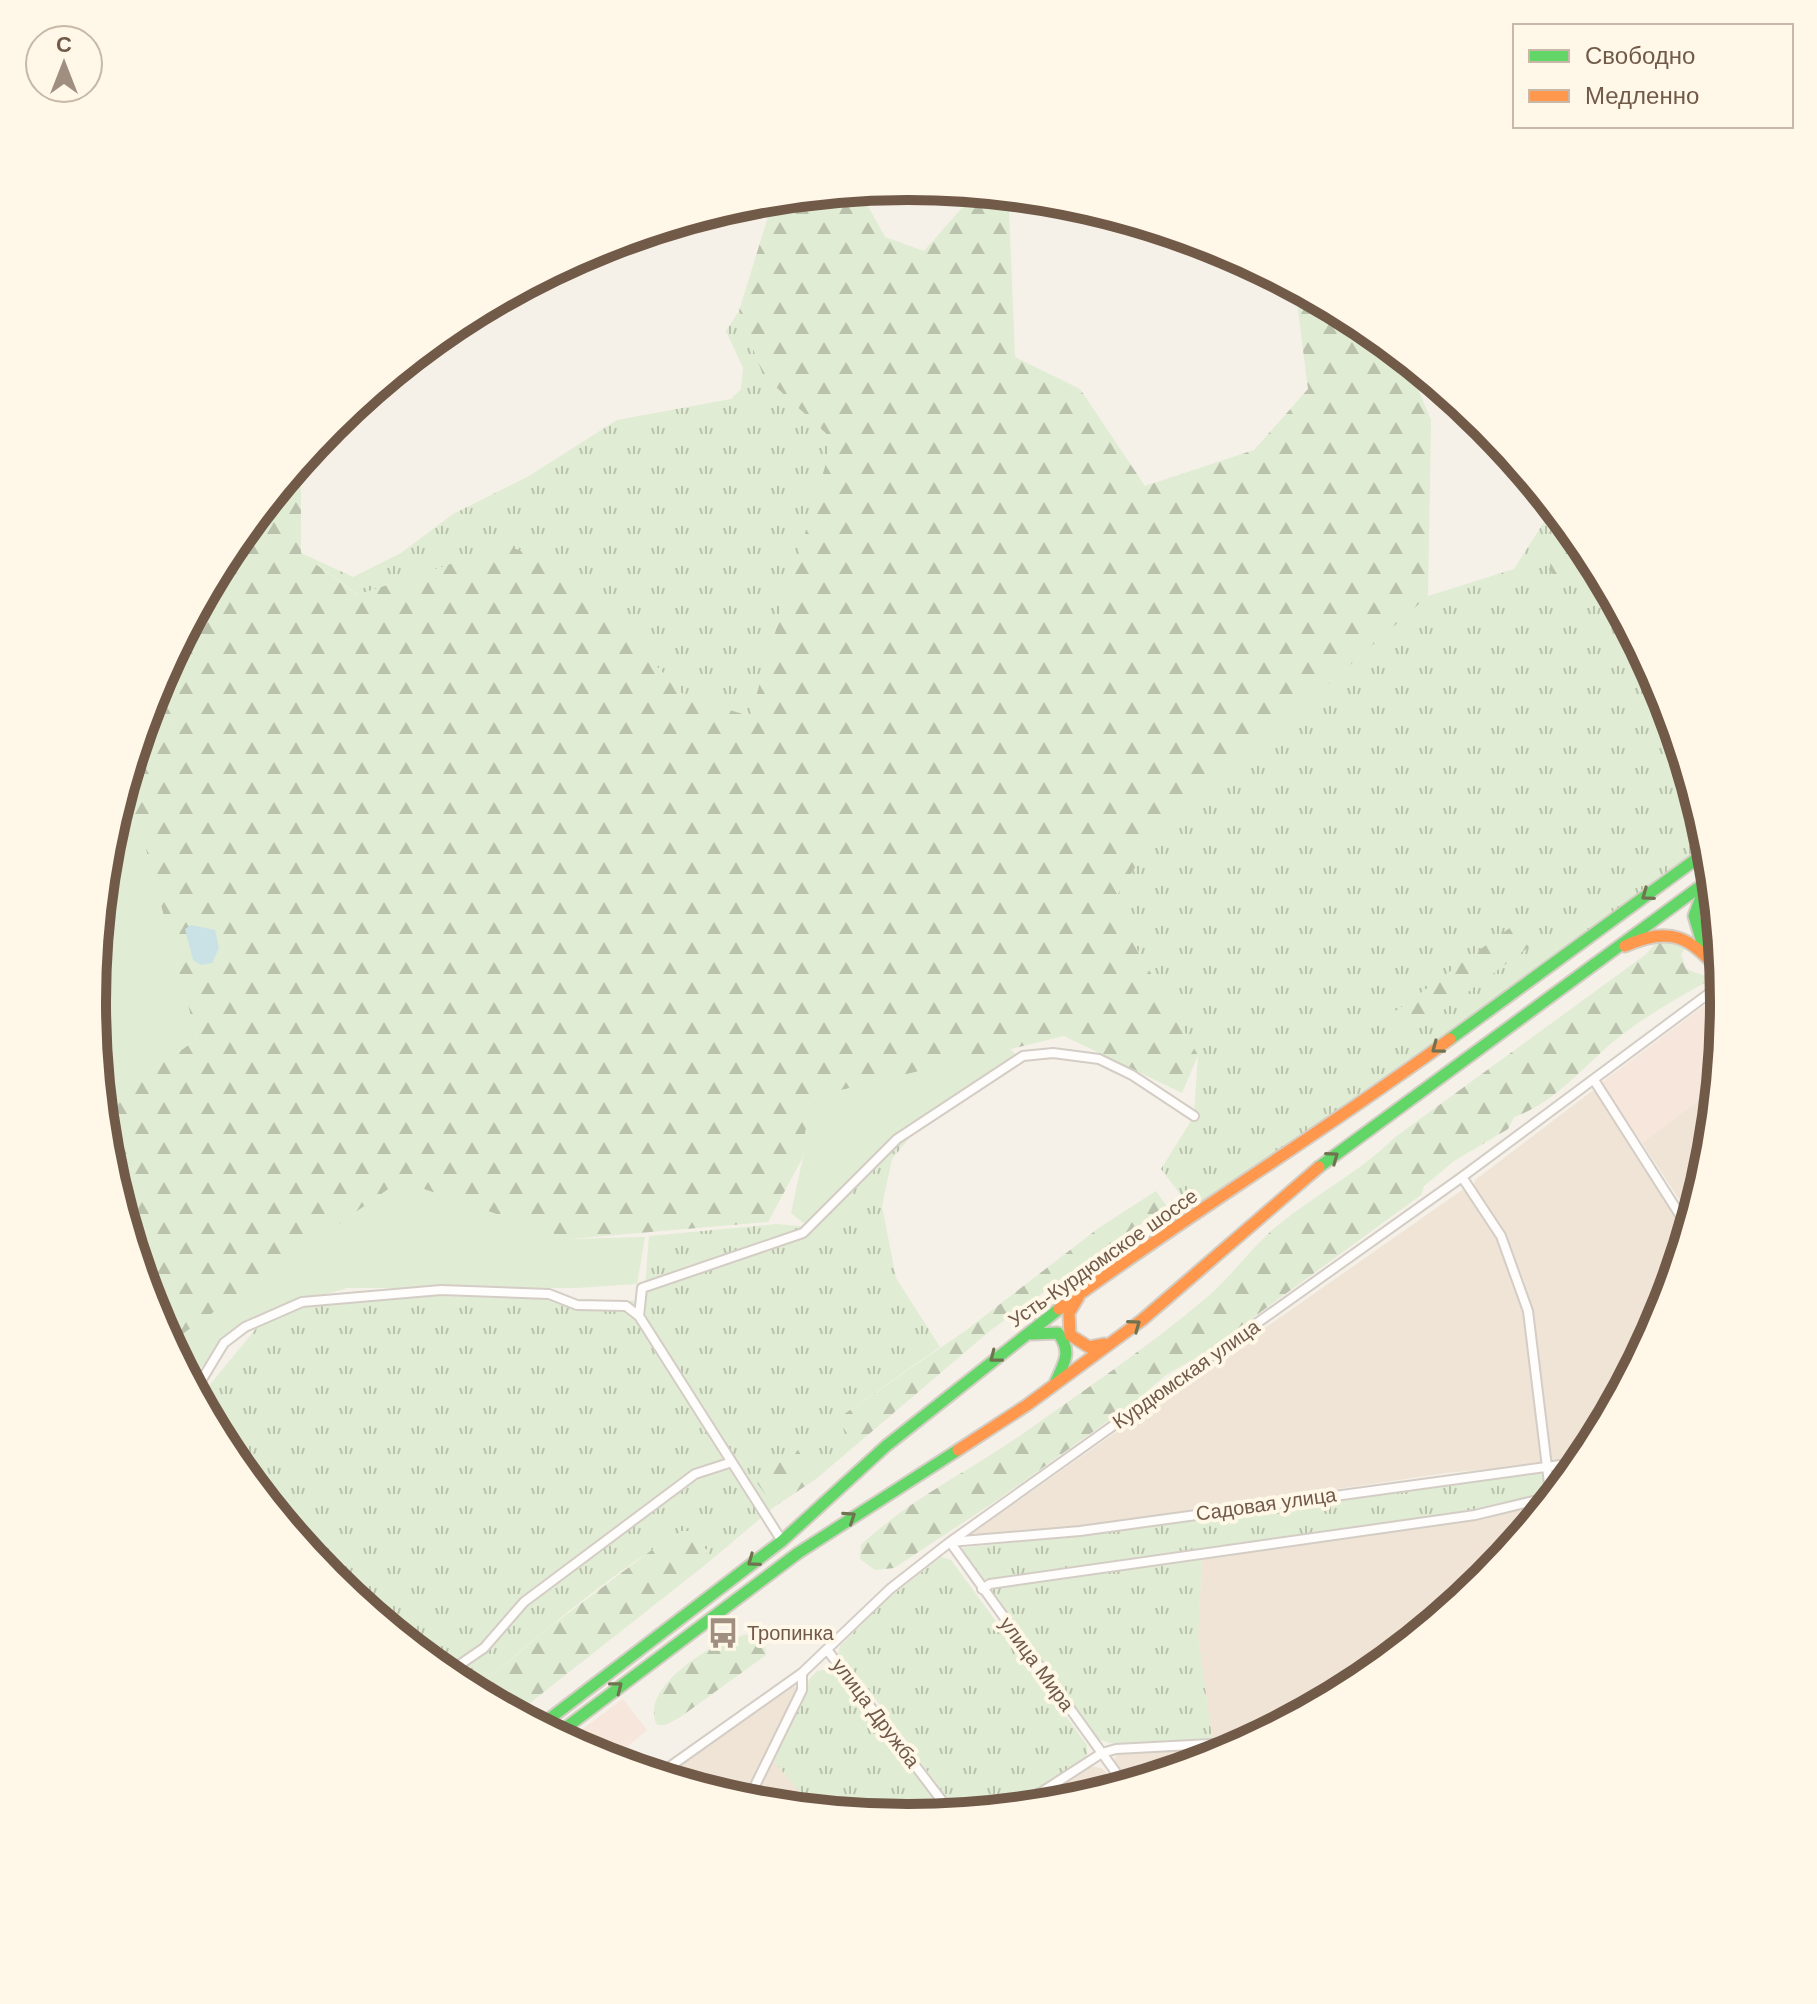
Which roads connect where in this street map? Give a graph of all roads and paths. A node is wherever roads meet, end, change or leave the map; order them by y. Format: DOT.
graph roads {
  1 [pos="1698,858"];
  2 [pos="1702,885"];
  3 [pos="1703,890"];
  4 [pos="1708,956"];
  5 [pos="1603,957"];
  6 [pos="1711,992"];
  7 [pos="1594,1080"];
  8 [pos="1194,1116"];
  9 [pos="1462,1177"];
  10 [pos="1682,1217"];
  11 [pos="1082,1292"];
  12 [pos="639,1316"];
  13 [pos="1020,1338"];
  14 [pos="1109,1343"];
  15 [pos="202,1380"];
  16 [pos="1055,1383"];
  17 [pos="729,1463"];
  18 [pos="1564,1465"];
  19 [pos="1549,1467"];
  20 [pos="1550,1485"];
  21 [pos="1536,1502"];
  22 [pos="782,1541"];
  23 [pos="950,1542"];
  24 [pos="982,1589"];
  25 [pos="828,1651"];
  26 [pos="458,1666"];
  27 [pos="802,1673"];
  28 [pos="549,1719"];
  29 [pos="566,1727"];
  30 [pos="1214,1744"];
  31 [pos="1102,1753"];
  32 [pos="669,1767"];
  33 [pos="1119,1776"];
  34 [pos="753,1789"];
  35 [pos="1040,1793"];
  36 [pos="944,1803"];
  1 -- 11 [label="main road, Усть-Курдюмское шоссе, one-way"];
  2 -- 5 [label="main road"];
  3 -- 4 [label="main road"];
  4 -- 5 [label="main road"];
  14 -- 5 [label="main road, one-way"];
  6 -- 7 [label="street, Курдюмская улица"];
  7 -- 9 [label="street, Курдюмская улица"];
  7 -- 10 [label="street"];
  8 -- 12 [label="street"];
  9 -- 19 [label="street"];
  9 -- 23 [label="street, Курдюмская улица"];
  11 -- 13 [label="main road, Усть-Курдюмское шоссе"];
  11 -- 14 [label="main road"];
  12 -- 15 [label="street"];
  12 -- 17 [label="street"];
  13 -- 16 [label="main road"];
  13 -- 22 [label="main road, Усть-Курдюмское шоссе, one-way"];
  14 -- 16 [label="main road"];
  29 -- 16 [label="main road, one-way"];
  17 -- 22 [label="street"];
  17 -- 26 [label="street"];
  18 -- 19 [label="street, Садовая улица"];
  19 -- 20 [label="street"];
  19 -- 23 [label="street, Садовая улица"];
  21 -- 24 [label="street, Садовая улица"];
  22 -- 28 [label="main road, Усть-Курдюмское шоссе, one-way"];
  23 -- 24 [label="street, улица Мира"];
  23 -- 25 [label="street, Курдюмская улица"];
  24 -- 31 [label="street, улица Мира"];
  25 -- 27 [label="street, Курдюмская улица"];
  25 -- 36 [label="street, улица Дружба"];
  27 -- 32 [label="street, Курдюмская улица"];
  27 -- 34 [label="street"];
  30 -- 31 [label="street"];
  31 -- 33 [label="street, улица Мира"];
  31 -- 35 [label="street"];
}
